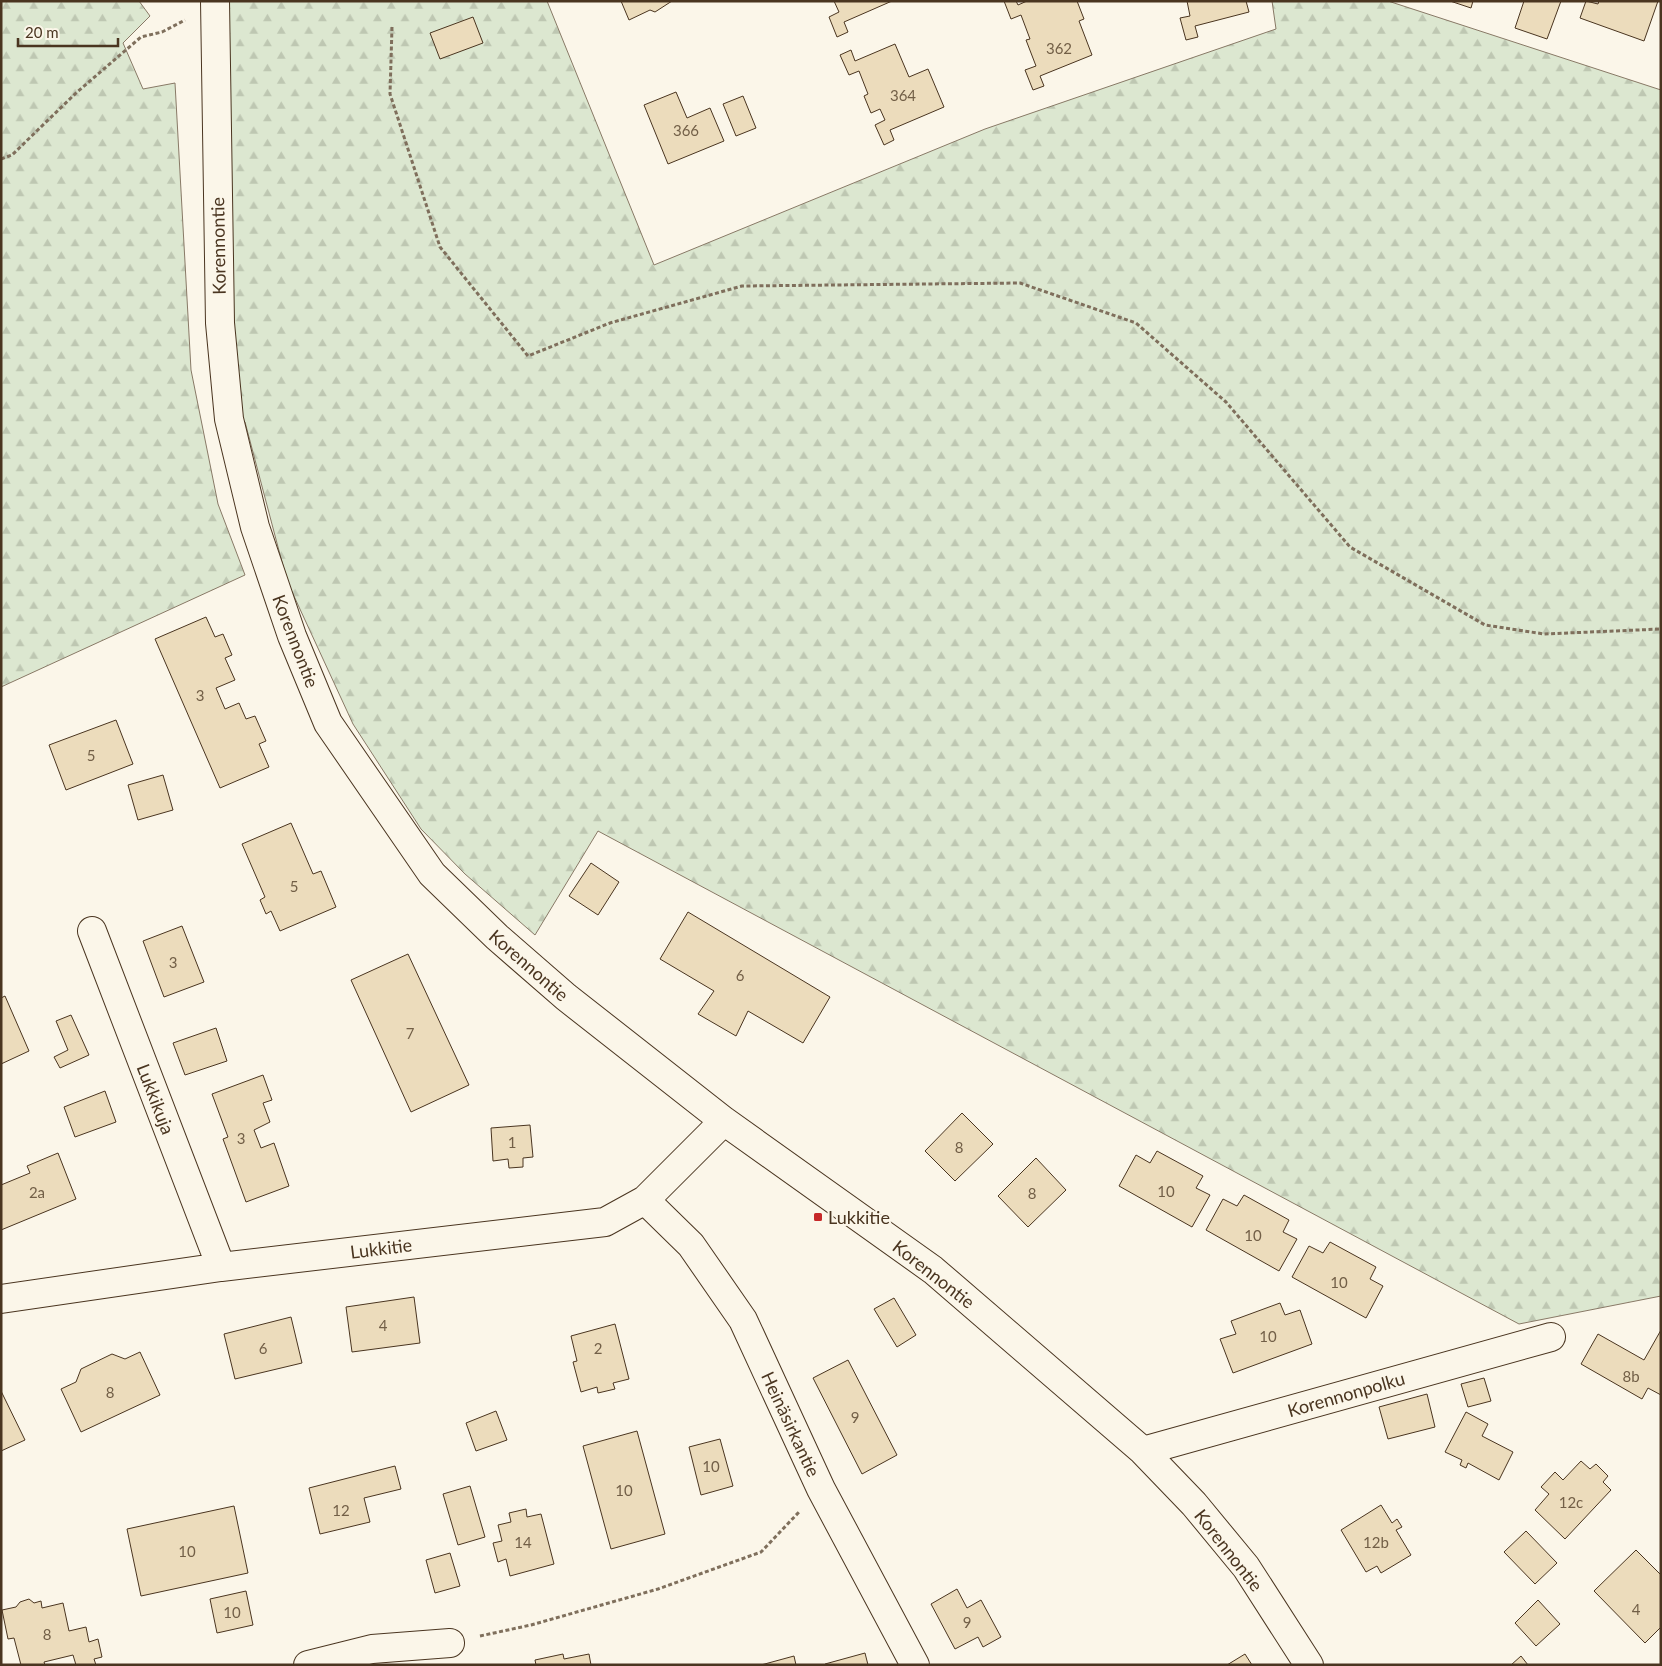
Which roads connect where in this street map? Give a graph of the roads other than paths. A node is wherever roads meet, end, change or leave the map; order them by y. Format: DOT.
graph roads {
  1 [pos="215,3"];
  2 [pos="92,931"];
  3 [pos="724,1121"];
  4 [pos="645,1200"];
  5 [pos="221,1267"];
  6 [pos="1,1299"];
  7 [pos="1551,1337"];
  8 [pos="1142,1451"];
  9 [pos="450,1643"];
  10 [pos="308,1665"];
  11 [pos="915,1665"];
  12 [pos="1309,1665"];
  1 -- 3 [label="street, Korennontie"];
  2 -- 5 [label="street, Lukkikuja"];
  3 -- 4 [label="street, Lukkitie"];
  3 -- 8 [label="street, Korennontie"];
  4 -- 5 [label="street, Lukkitie"];
  4 -- 11 [label="street, Heinäsirkantie"];
  5 -- 6 [label="street, Lukkitie"];
  7 -- 8 [label="street, Korennonpolku"];
  8 -- 12 [label="street, Korennontie"];
  9 -- 10 [label="street"];
}
